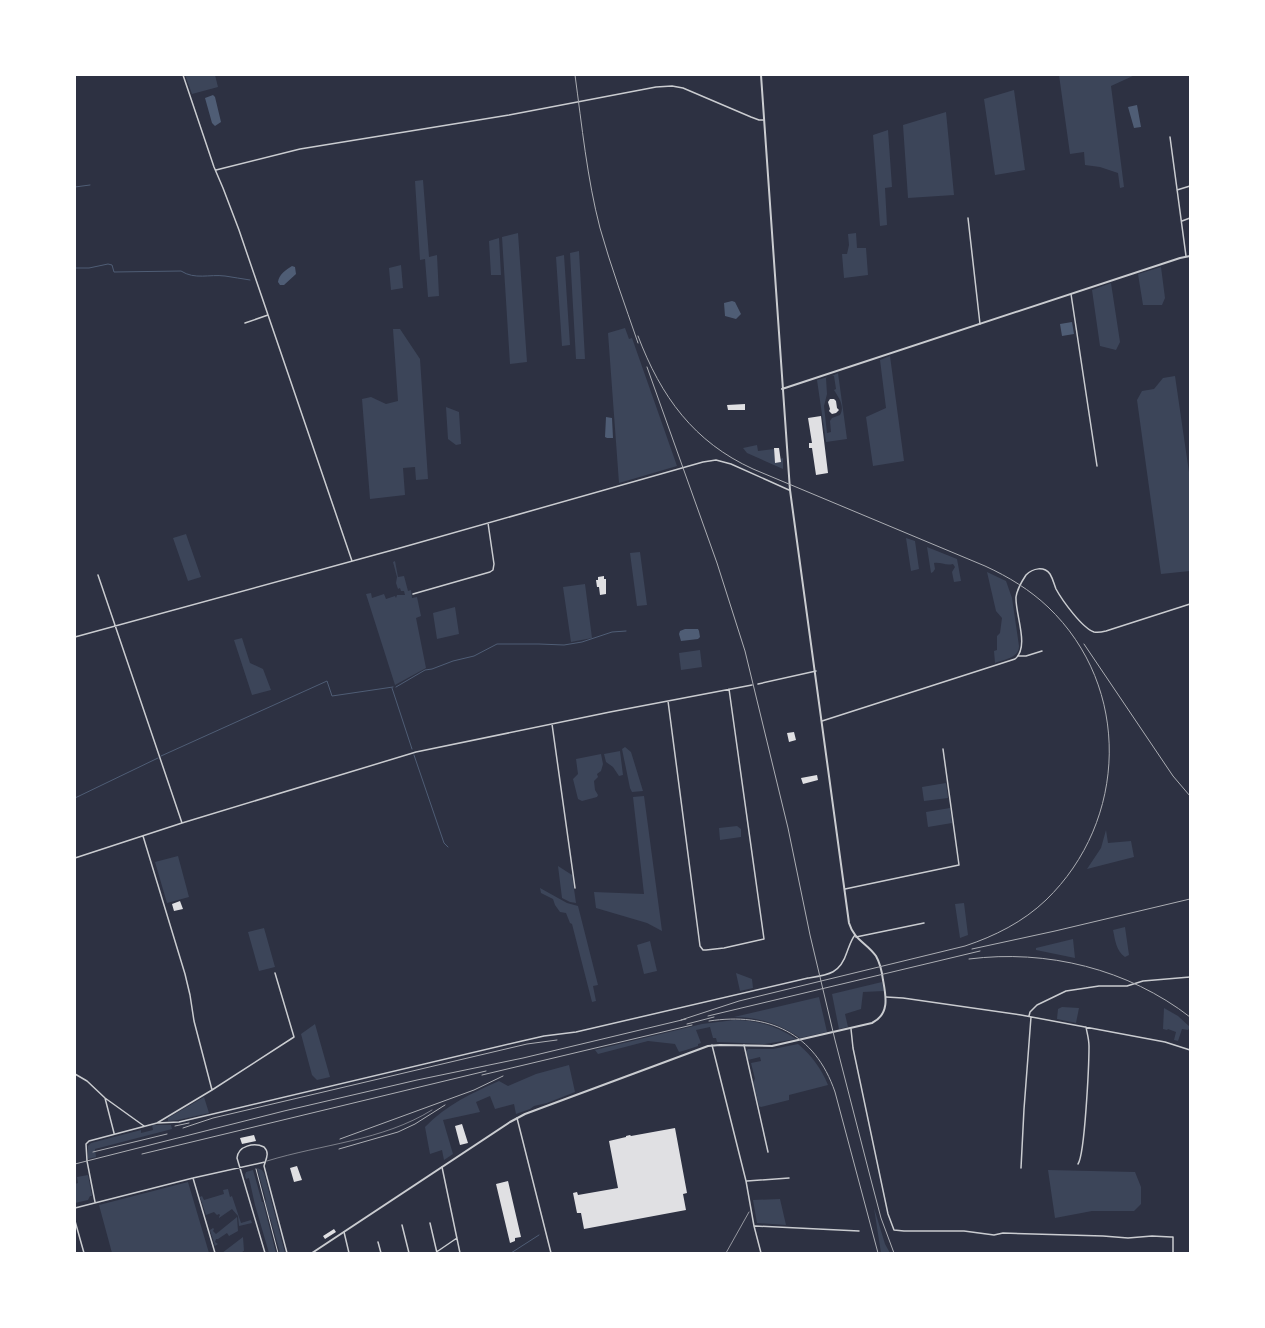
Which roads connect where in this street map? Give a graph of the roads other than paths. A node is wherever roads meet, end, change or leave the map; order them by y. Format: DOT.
graph roads {
  1 [pos="182,75"];
  2 [pos="761,75"];
  3 [pos="764,120"];
  4 [pos="1170,137"];
  5 [pos="216,170"];
  6 [pos="1190,186"];
  7 [pos="1177,190"];
  8 [pos="968,218"];
  9 [pos="1190,218"];
  10 [pos="1182,221"];
  11 [pos="1186,256"];
  12 [pos="1190,256"];
  13 [pos="1071,294"];
  14 [pos="268,315"];
  15 [pos="245,323"];
  16 [pos="980,324"];
  17 [pos="782,389"];
  18 [pos="1097,466"];
  19 [pos="790,490"];
  20 [pos="488,523"];
  21 [pos="352,561"];
  22 [pos="98,576"];
  23 [pos="412,594"];
  24 [pos="1190,604"];
  25 [pos="115,626"];
  26 [pos="75,637"];
  27 [pos="1042,651"];
  28 [pos="1018,656"];
  29 [pos="816,671"];
  30 [pos="758,684"];
  31 [pos="752,685"];
  32 [pos="729,689"];
  33 [pos="668,701"];
  34 [pos="822,721"];
  35 [pos="552,724"];
  36 [pos="943,749"];
  37 [pos="182,822"];
  38 [pos="143,835"];
  39 [pos="75,858"];
  40 [pos="575,888"];
  41 [pos="845,888"];
  42 [pos="924,923"];
  43 [pos="855,936"];
  44 [pos="275,973"];
  45 [pos="1190,977"];
  46 [pos="886,997"];
  47 [pos="1030,1016"];
  48 [pos="1086,1027"];
  49 [pos="851,1029"];
  50 [pos="712,1045"];
  51 [pos="744,1046"];
  52 [pos="1190,1050"];
  53 [pos="75,1074"];
  54 [pos="212,1090"];
  55 [pos="105,1098"];
  56 [pos="432,1110"];
  57 [pos="517,1118"];
  58 [pos="157,1123"];
  59 [pos="144,1126"];
  60 [pos="114,1134"];
  61 [pos="768,1152"];
  62 [pos="265,1162"];
  63 [pos="1078,1164"];
  64 [pos="442,1167"];
  65 [pos="239,1168"];
  66 [pos="1021,1168"];
  67 [pos="256,1169"];
  68 [pos="193,1178"];
  69 [pos="789,1178"];
  70 [pos="746,1181"];
  71 [pos="95,1202"];
  72 [pos="75,1208"];
  73 [pos="75,1221"];
  74 [pos="430,1223"];
  75 [pos="402,1225"];
  76 [pos="754,1226"];
  77 [pos="858,1230"];
  78 [pos="344,1232"];
  79 [pos="457,1238"];
  80 [pos="378,1242"];
  81 [pos="287,1252"];
  82 [pos="84,1253"];
  83 [pos="215,1253"];
  84 [pos="265,1253"];
  85 [pos="278,1253"];
  86 [pos="312,1253"];
  87 [pos="349,1253"];
  88 [pos="380,1253"];
  89 [pos="409,1253"];
  90 [pos="436,1253"];
  91 [pos="460,1253"];
  92 [pos="551,1253"];
  93 [pos="761,1253"];
  94 [pos="1173,1253"];
  1 -- 5 [label="street"];
  2 -- 3 [label="street"];
  3 -- 5 [label="street"];
  3 -- 17 [label="street"];
  4 -- 7 [label="street"];
  5 -- 14 [label="street"];
  6 -- 7 [label="street"];
  7 -- 10 [label="street"];
  8 -- 16 [label="street"];
  9 -- 10 [label="street"];
  10 -- 11 [label="street"];
  11 -- 12 [label="street"];
  11 -- 13 [label="street"];
  13 -- 16 [label="street"];
  13 -- 18 [label="street"];
  14 -- 15 [label="street"];
  14 -- 21 [label="street"];
  16 -- 17 [label="street"];
  17 -- 19 [label="street"];
  19 -- 20 [label="street"];
  19 -- 29 [label="street"];
  20 -- 21 [label="street"];
  20 -- 23 [label="street"];
  21 -- 25 [label="street"];
  22 -- 25 [label="street"];
  24 -- 28 [label="street"];
  25 -- 26 [label="street"];
  25 -- 37 [label="street"];
  27 -- 28 [label="street"];
  28 -- 34 [label="street"];
  29 -- 30 [label="street"];
  29 -- 34 [label="street"];
  31 -- 32 [label="street"];
  32 -- 33 [label="street"];
  32 -- 33 [label="street"];
  33 -- 35 [label="street"];
  34 -- 41 [label="street"];
  35 -- 37 [label="street"];
  35 -- 40 [label="street"];
  36 -- 41 [label="street"];
  37 -- 38 [label="street"];
  38 -- 39 [label="street"];
  38 -- 54 [label="street"];
  41 -- 43 [label="street"];
  42 -- 43 [label="street"];
  43 -- 46 [label="street"];
  43 -- 58 [label="street"];
  44 -- 54 [label="street"];
  45 -- 47 [label="street"];
  46 -- 47 [label="street"];
  46 -- 49 [label="street"];
  47 -- 48 [label="street"];
  47 -- 66 [label="street"];
  48 -- 52 [label="street"];
  48 -- 63 [label="street"];
  49 -- 51 [label="street"];
  49 -- 94 [label="street"];
  50 -- 51 [label="street"];
  50 -- 57 [label="street"];
  50 -- 70 [label="street"];
  51 -- 61 [label="street"];
  53 -- 55 [label="street"];
  54 -- 58 [label="street"];
  55 -- 59 [label="street"];
  55 -- 60 [label="street"];
  56 -- 62 [label="lane"];
  57 -- 64 [label="street"];
  57 -- 92 [label="street"];
  58 -- 59 [label="street"];
  59 -- 60 [label="street"];
  60 -- 71 [label="street"];
  62 -- 65 [label="street"];
  62 -- 65 [label="street"];
  62 -- 81 [label="street"];
  64 -- 78 [label="street"];
  64 -- 79 [label="street"];
  65 -- 68 [label="street"];
  65 -- 84 [label="street"];
  67 -- 85 [label="street"];
  68 -- 71 [label="street"];
  68 -- 83 [label="street"];
  69 -- 70 [label="street"];
  70 -- 76 [label="street"];
  71 -- 72 [label="street"];
  73 -- 82 [label="street"];
  74 -- 90 [label="street"];
  75 -- 89 [label="street"];
  76 -- 77 [label="street"];
  76 -- 93 [label="street"];
  78 -- 86 [label="street"];
  78 -- 87 [label="street"];
  79 -- 90 [label="street"];
  79 -- 91 [label="street"];
  80 -- 88 [label="street"];
}
